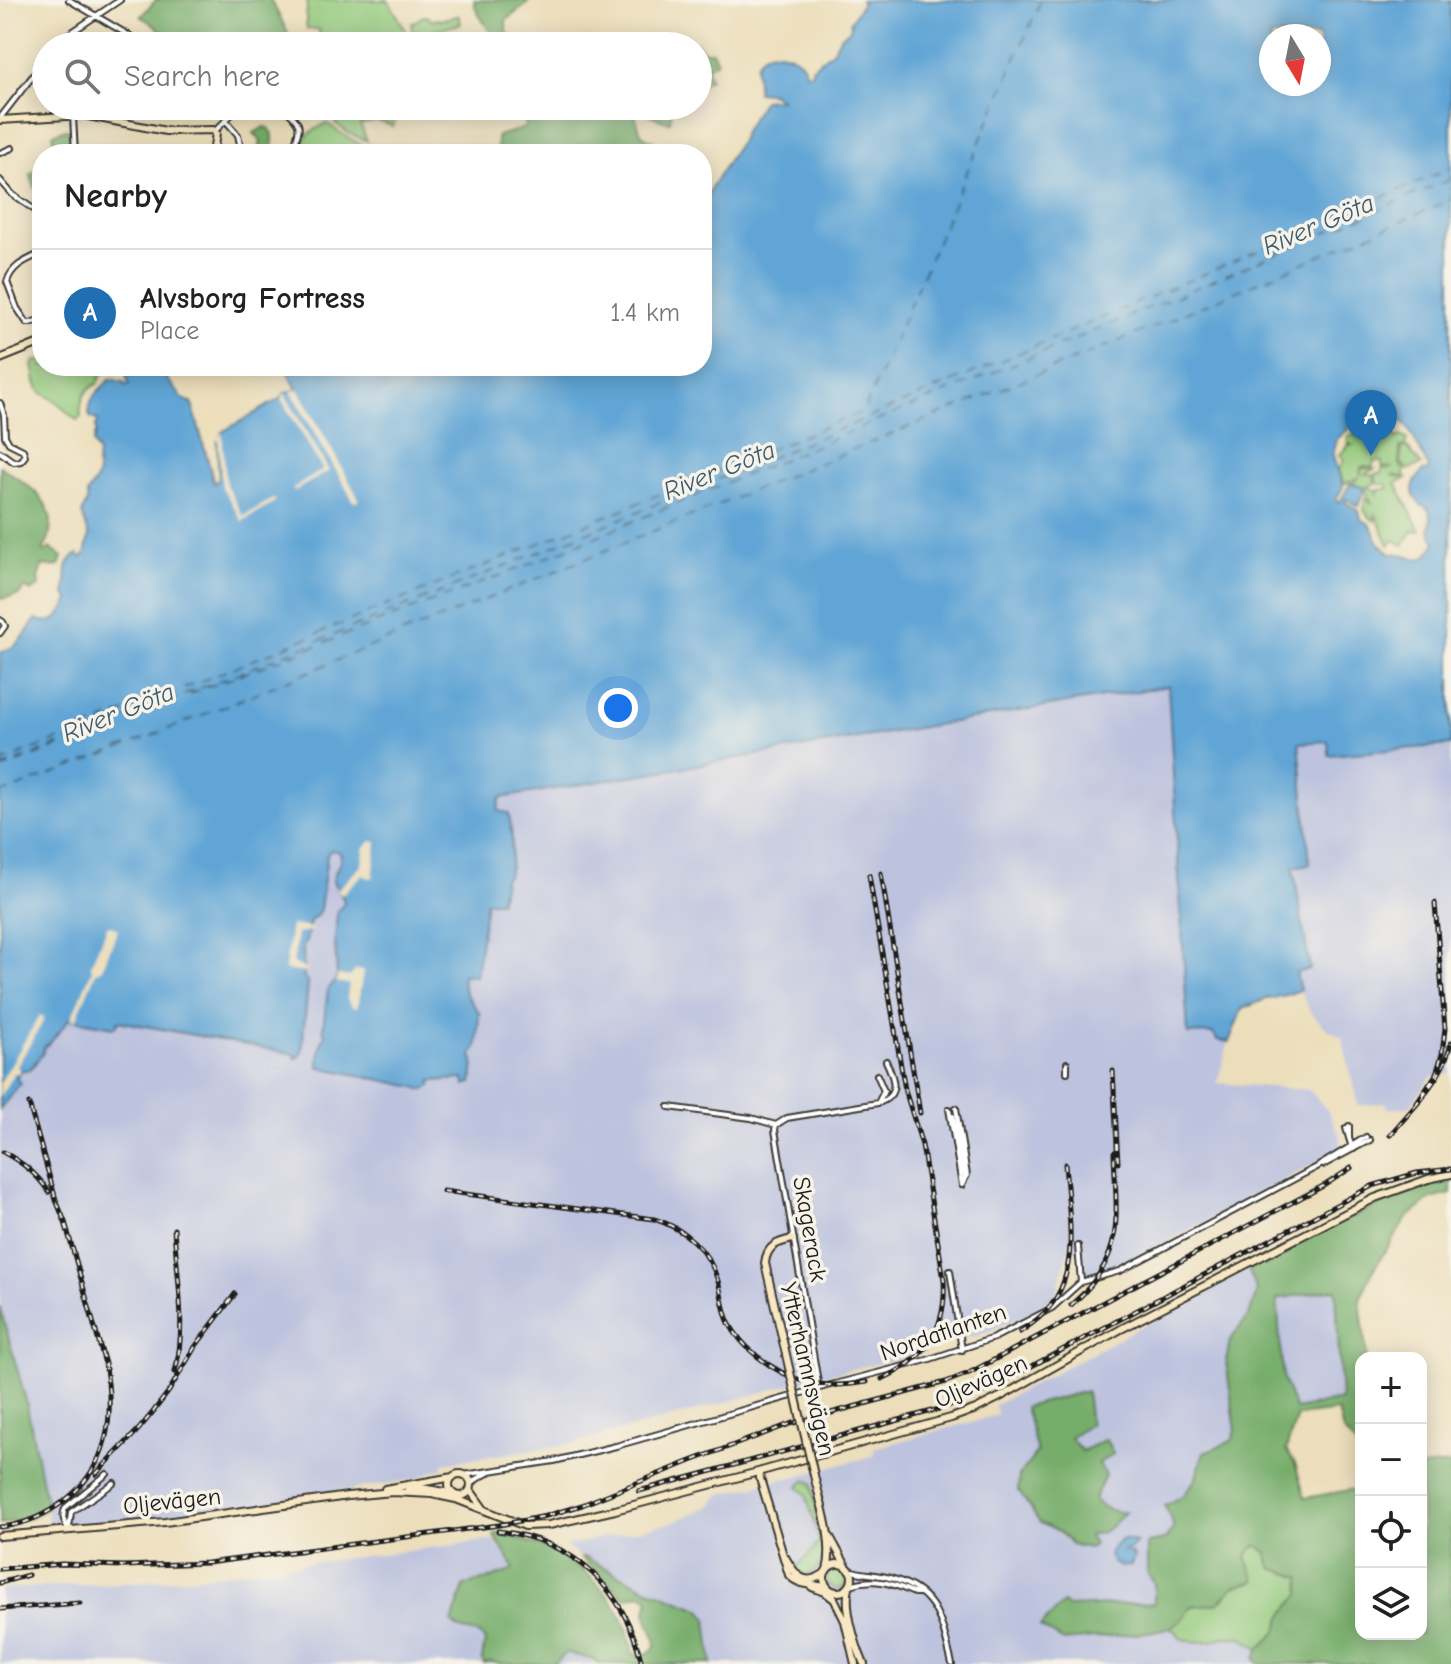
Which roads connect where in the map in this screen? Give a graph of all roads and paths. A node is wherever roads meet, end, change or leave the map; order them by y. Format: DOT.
graph roads {
  1 [pos="69,0"];
  2 [pos="120,0"];
  3 [pos="96,16"];
  4 [pos="72,32"];
  5 [pos="122,32"];
  6 [pos="32,77"];
  7 [pos="32,117"];
  8 [pos="0,119"];
  9 [pos="73,120"];
  10 [pos="112,120"];
  11 [pos="296,120"];
  12 [pos="226,121"];
  13 [pos="215,131"];
  14 [pos="74,144"];
  15 [pos="215,144"];
  16 [pos="240,144"];
  17 [pos="296,144"];
  18 [pos="12,148"];
  19 [pos="0,153"];
  20 [pos="0,180"];
  21 [pos="32,208"];
  22 [pos="32,258"];
  23 [pos="32,322"];
  24 [pos="32,346"];
  25 [pos="0,359"];
  26 [pos="0,403"];
  27 [pos="0,452"];
  28 [pos="0,620"];
  29 [pos="0,633"];
  30 [pos="886,1061"];
  31 [pos="1067,1063"];
  32 [pos="1067,1072"];
  33 [pos="877,1075"];
  34 [pos="878,1103"];
  35 [pos="669,1107"];
  36 [pos="952,1109"];
  37 [pos="776,1125"];
  38 [pos="1347,1127"];
  39 [pos="1368,1138"];
  40 [pos="1351,1145"];
  41 [pos="1451,1174"];
  42 [pos="965,1181"];
  43 [pos="793,1239"];
  44 [pos="1078,1246"];
  45 [pos="950,1271"];
  46 [pos="1081,1282"];
  47 [pos="962,1350"];
  48 [pos="819,1388"];
  49 [pos="494,1471"];
  50 [pos="758,1472"];
  51 [pos="107,1474"];
  52 [pos="464,1475"];
  53 [pos="453,1477"];
  54 [pos="114,1483"];
  55 [pos="470,1488"];
  56 [pos="392,1492"];
  57 [pos="451,1493"];
  58 [pos="348,1496"];
  59 [pos="461,1497"];
  60 [pos="483,1508"];
  61 [pos="495,1514"];
  62 [pos="825,1523"];
  63 [pos="69,1530"];
  64 [pos="0,1536"];
  65 [pos="779,1542"];
  66 [pos="848,1568"];
  67 [pos="826,1571"];
  68 [pos="805,1585"];
  69 [pos="849,1586"];
  70 [pos="829,1589"];
  71 [pos="920,1593"];
  72 [pos="835,1601"];
  73 [pos="855,1664"];
  74 [pos="864,1664"];
  75 [pos="952,1664"];
  1 -- 3 [label="street"];
  2 -- 3 [label="street"];
  3 -- 4 [label="street"];
  3 -- 5 [label="street"];
  6 -- 8 [label="street"];
  7 -- 8 [label="street"];
  9 -- 14 [label="street"];
  10 -- 13 [label="street"];
  11 -- 17 [label="street"];
  12 -- 13 [label="street"];
  12 -- 16 [label="street"];
  13 -- 15 [label="street"];
  18 -- 19 [label="street"];
  20 -- 21 [label="street"];
  22 -- 23 [label="street"];
  24 -- 25 [label="street"];
  26 -- 27 [label="street"];
  28 -- 29 [label="street"];
  30 -- 34 [label="street"];
  31 -- 32 [label="street"];
  33 -- 34 [label="street"];
  34 -- 37 [label="street"];
  35 -- 37 [label="street"];
  36 -- 42 [label="street"];
  37 -- 43 [label="street, Skagerack"];
  38 -- 40 [label="street"];
  39 -- 40 [label="street, Nordatlanten"];
  40 -- 46 [label="street, Nordatlanten"];
  41 -- 50 [label="street, Oljevägen"];
  43 -- 48 [label="street, Skagerack"];
  43 -- 62 [label="street, Ytterhamnsvägen, bridge"];
  44 -- 46 [label="street"];
  45 -- 47 [label="street"];
  46 -- 47 [label="street, Nordatlanten"];
  47 -- 48 [label="street, Nordatlanten"];
  48 -- 49 [label="street, Nordatlanten"];
  49 -- 52 [label="street, Nordatlanten"];
  49 -- 55 [label="street, Nordatlanten"];
  50 -- 61 [label="street, Oljevägen"];
  50 -- 65 [label="street"];
  51 -- 63 [label="street"];
  52 -- 53 [label="street, Oljevägen"];
  52 -- 55 [label="street, Oljevägen"];
  53 -- 57 [label="street"];
  53 -- 58 [label="street, Oljevägen"];
  54 -- 63 [label="street"];
  55 -- 59 [label="street"];
  55 -- 60 [label="street, Oljevägen"];
  56 -- 57 [label="street, Oljevägen"];
  56 -- 58 [label="street, Oljevägen"];
  56 -- 61 [label="street, Oljevägen"];
  57 -- 59 [label="street, Oljevägen"];
  58 -- 63 [label="street, Oljevägen"];
  59 -- 60 [label="street, Oljevägen"];
  60 -- 61 [label="street, Oljevägen"];
  62 -- 66 [label="street, Ytterhamnsvägen"];
  62 -- 67 [label="street, Ytterhamnsvägen"];
  63 -- 64 [label="street, Oljevägen"];
  65 -- 67 [label="street"];
  65 -- 68 [label="street"];
  66 -- 67 [label="street"];
  66 -- 69 [label="street"];
  66 -- 71 [label="street"];
  67 -- 70 [label="street"];
  68 -- 70 [label="street"];
  68 -- 72 [label="street"];
  69 -- 70 [label="street"];
  69 -- 71 [label="street"];
  69 -- 74 [label="street"];
  70 -- 72 [label="street"];
  71 -- 75 [label="street"];
  72 -- 73 [label="street"];
}
